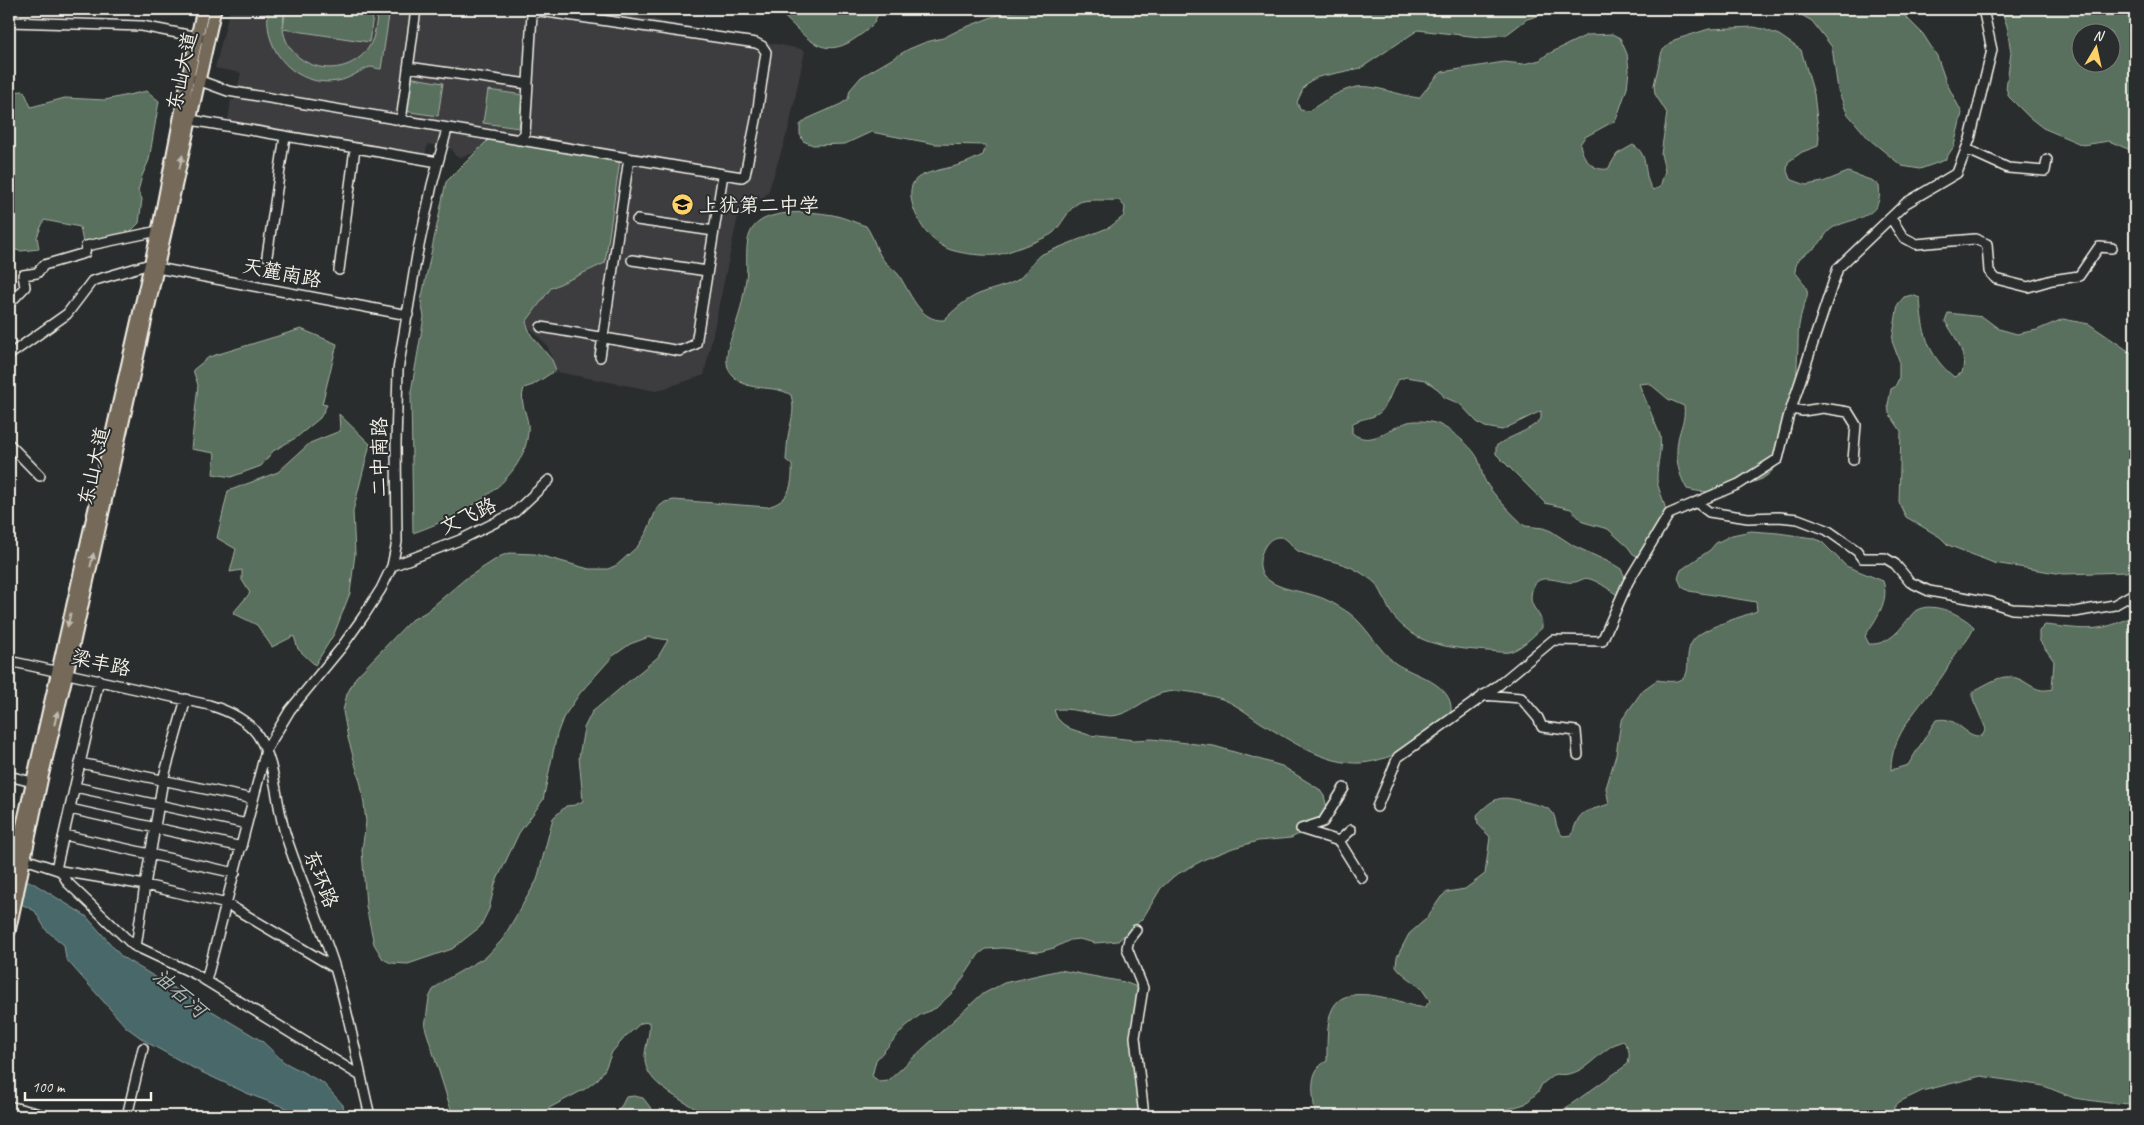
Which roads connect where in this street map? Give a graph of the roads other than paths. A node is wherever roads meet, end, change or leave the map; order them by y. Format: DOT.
graph roads {
  1 [pos="203,9"];
  2 [pos="215,9"];
  3 [pos="416,9"];
  4 [pos="1983,9"];
  5 [pos="9,22"];
  6 [pos="202,38"];
  7 [pos="408,67"];
  8 [pos="193,78"];
  9 [pos="528,84"];
  10 [pos="190,120"];
  11 [pos="401,121"];
  12 [pos="447,129"];
  13 [pos="285,136"];
  14 [pos="518,140"];
  15 [pos="355,148"];
  16 [pos="1966,149"];
  17 [pos="628,158"];
  18 [pos="2047,160"];
  19 [pos="438,162"];
  20 [pos="723,174"];
  21 [pos="1891,218"];
  22 [pos="637,220"];
  23 [pos="158,231"];
  24 [pos="714,231"];
  25 [pos="2112,248"];
  26 [pos="266,256"];
  27 [pos="632,260"];
  28 [pos="152,266"];
  29 [pos="339,270"];
  30 [pos="707,271"];
  31 [pos="9,304"];
  32 [pos="408,315"];
  33 [pos="541,328"];
  34 [pos="603,338"];
  35 [pos="9,355"];
  36 [pos="600,357"];
  37 [pos="1791,409"];
  38 [pos="9,444"];
  39 [pos="1853,460"];
  40 [pos="40,476"];
  41 [pos="549,480"];
  42 [pos="1696,502"];
  43 [pos="392,566"];
  44 [pos="2135,593"];
  45 [pos="9,661"];
  46 [pos="62,672"];
  47 [pos="99,680"];
  48 [pos="1483,695"];
  49 [pos="186,699"];
  50 [pos="266,750"];
  51 [pos="1578,755"];
  52 [pos="80,762"];
  53 [pos="9,776"];
  54 [pos="163,780"];
  55 [pos="32,782"];
  56 [pos="75,787"];
  57 [pos="1344,788"];
  58 [pos="253,799"];
  59 [pos="158,805"];
  60 [pos="1377,807"];
  61 [pos="70,809"];
  62 [pos="247,824"];
  63 [pos="155,828"];
  64 [pos="1351,830"];
  65 [pos="25,833"];
  66 [pos="64,835"];
  67 [pos="1338,841"];
  68 [pos="13,847"];
  69 [pos="242,847"];
  70 [pos="150,854"];
  71 [pos="25,859"];
  72 [pos="59,870"];
  73 [pos="235,873"];
  74 [pos="1362,878"];
  75 [pos="9,885"];
  76 [pos="145,886"];
  77 [pos="227,904"];
  78 [pos="10,928"];
  79 [pos="1136,930"];
  80 [pos="136,946"];
  81 [pos="335,968"];
  82 [pos="206,981"];
  83 [pos="143,1048"];
  84 [pos="360,1075"];
  85 [pos="9,1106"];
  86 [pos="48,1116"];
  87 [pos="126,1116"];
  88 [pos="370,1116"];
  89 [pos="1144,1116"];
  1 -- 6 [label="main road, 东山大道"];
  2 -- 6 [label="main road, 东山大道"];
  3 -- 7 [label="street"];
  4 -- 16 [label="street"];
  5 -- 6 [label="street"];
  6 -- 8 [label="main road, 东山大道"];
  7 -- 9 [label="street"];
  7 -- 11 [label="street"];
  8 -- 10 [label="main road, 东山大道"];
  8 -- 11 [label="street"];
  8 -- 23 [label="main road, 东山大道"];
  9 -- 14 [label="street"];
  9 -- 20 [label="street"];
  10 -- 13 [label="street"];
  28 -- 10 [label="main road, 东山大道, one-way"];
  11 -- 12 [label="street"];
  12 -- 14 [label="street"];
  12 -- 19 [label="street, 二中南路"];
  13 -- 15 [label="street"];
  13 -- 26 [label="street"];
  14 -- 17 [label="street"];
  15 -- 19 [label="street"];
  15 -- 29 [label="street"];
  16 -- 18 [label="street"];
  16 -- 21 [label="street"];
  17 -- 20 [label="street"];
  17 -- 34 [label="street"];
  19 -- 32 [label="street, 二中南路"];
  20 -- 24 [label="street"];
  21 -- 25 [label="street"];
  21 -- 37 [label="street"];
  22 -- 24 [label="street"];
  23 -- 28 [label="main road, 东山大道"];
  23 -- 31 [label="street"];
  24 -- 30 [label="street"];
  27 -- 30 [label="street"];
  28 -- 32 [label="street, 天麓南路"];
  28 -- 35 [label="street"];
  28 -- 46 [label="main road, 东山大道"];
  30 -- 34 [label="street"];
  32 -- 43 [label="street, 二中南路"];
  33 -- 34 [label="street"];
  34 -- 36 [label="street"];
  37 -- 39 [label="street"];
  37 -- 42 [label="street"];
  38 -- 40 [label="street"];
  41 -- 43 [label="street, 文飞路"];
  42 -- 44 [label="street"];
  42 -- 48 [label="street"];
  43 -- 50 [label="street, 二中南路"];
  45 -- 46 [label="street, 梁丰路"];
  46 -- 47 [label="street, 梁丰路"];
  46 -- 55 [label="main road, 东山大道"];
  65 -- 46 [label="main road, 东山大道, one-way"];
  47 -- 49 [label="street, 梁丰路"];
  47 -- 52 [label="street"];
  48 -- 51 [label="street"];
  48 -- 60 [label="street"];
  49 -- 50 [label="street, 东环路"];
  49 -- 54 [label="street"];
  50 -- 58 [label="street, 二中南路"];
  50 -- 81 [label="street, 东环路"];
  52 -- 54 [label="street"];
  52 -- 56 [label="street"];
  53 -- 55 [label="street"];
  54 -- 58 [label="street"];
  54 -- 59 [label="street"];
  55 -- 65 [label="main road, 东山大道"];
  56 -- 59 [label="street"];
  56 -- 61 [label="street"];
  57 -- 67 [label="street"];
  58 -- 62 [label="street, 二中南路"];
  59 -- 62 [label="street"];
  59 -- 63 [label="street"];
  61 -- 63 [label="street"];
  61 -- 66 [label="street"];
  62 -- 69 [label="street, 二中南路"];
  63 -- 69 [label="street"];
  63 -- 70 [label="street"];
  64 -- 67 [label="street"];
  65 -- 68 [label="main road, 东山大道"];
  65 -- 71 [label="main road, 东山大道"];
  66 -- 70 [label="street"];
  66 -- 72 [label="street"];
  67 -- 74 [label="street"];
  68 -- 75 [label="main road, 东山大道"];
  69 -- 73 [label="street, 二中南路"];
  70 -- 73 [label="street"];
  70 -- 76 [label="street"];
  71 -- 72 [label="street"];
  71 -- 78 [label="main road, 东山大道"];
  72 -- 76 [label="street"];
  72 -- 80 [label="street"];
  73 -- 77 [label="street, 二中南路"];
  76 -- 77 [label="street"];
  76 -- 80 [label="street"];
  77 -- 81 [label="street"];
  77 -- 82 [label="street, 二中南路"];
  79 -- 89 [label="street"];
  80 -- 82 [label="street"];
  81 -- 84 [label="street, 东环路"];
  82 -- 84 [label="street"];
  83 -- 87 [label="street"];
  84 -- 88 [label="street, 东环路"];
  85 -- 86 [label="street"];
}
